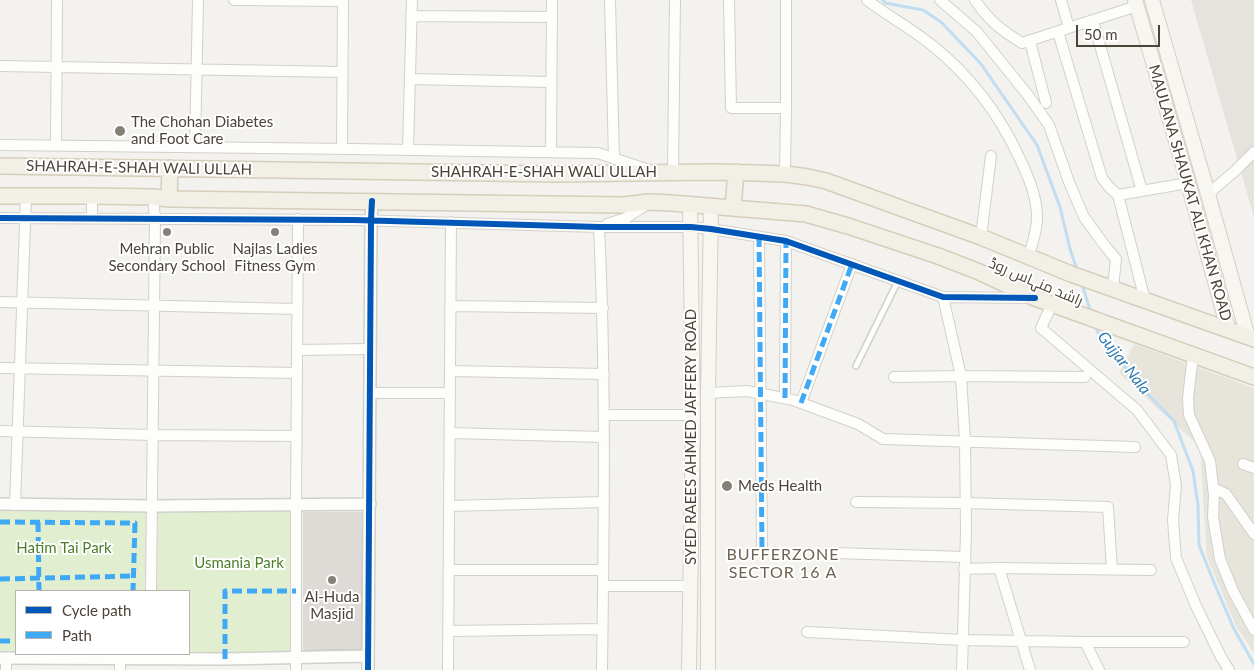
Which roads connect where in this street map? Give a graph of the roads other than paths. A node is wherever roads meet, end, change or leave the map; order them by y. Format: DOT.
graph roads {
  1 [pos="57,0"];
  2 [pos="198,0"];
  3 [pos="234,0"];
  4 [pos="343,0"];
  5 [pos="412,0"];
  6 [pos="552,0"];
  7 [pos="610,0"];
  8 [pos="675,0"];
  9 [pos="729,0"];
  10 [pos="786,0"];
  11 [pos="867,0"];
  12 [pos="940,0"];
  13 [pos="975,0"];
  14 [pos="1061,0"];
  15 [pos="1152,0"];
  16 [pos="1136,3"];
  17 [pos="412,16"];
  18 [pos="552,17"];
  19 [pos="1093,21"];
  20 [pos="1069,28"];
  21 [pos="1058,32"];
  22 [pos="1030,41"];
  23 [pos="0,66"];
  24 [pos="56,67"];
  25 [pos="197,70"];
  26 [pos="342,72"];
  27 [pos="410,79"];
  28 [pos="551,82"];
  29 [pos="1046,102"];
  30 [pos="786,108"];
  31 [pos="0,145"];
  32 [pos="56,146"];
  33 [pos="196,147"];
  34 [pos="342,149"];
  35 [pos="408,150"];
  36 [pos="551,152"];
  37 [pos="1254,152"];
  38 [pos="991,156"];
  39 [pos="614,159"];
  40 [pos="0,166"];
  41 [pos="170,168"];
  42 [pos="666,172"];
  43 [pos="736,172"];
  44 [pos="785,174"];
  45 [pos="1188,183"];
  46 [pos="1142,192"];
  47 [pos="1118,194"];
  48 [pos="1208,194"];
  49 [pos="0,196"];
  50 [pos="26,196"];
  51 [pos="92,196"];
  52 [pos="153,197"];
  53 [pos="170,199"];
  54 [pos="268,200"];
  55 [pos="372,201"];
  56 [pos="649,202"];
  57 [pos="690,204"];
  58 [pos="712,206"];
  59 [pos="733,207"];
  60 [pos="0,218"];
  61 [pos="92,218"];
  62 [pos="154,218"];
  63 [pos="24,219"];
  64 [pos="268,219"];
  65 [pos="298,219"];
  66 [pos="371,220"];
  67 [pos="451,222"];
  68 [pos="599,227"];
  69 [pos="691,228"];
  70 [pos="711,229"];
  71 [pos="759,236"];
  72 [pos="981,237"];
  73 [pos="786,241"];
  74 [pos="1029,256"];
  75 [pos="852,264"];
  76 [pos="977,271"];
  77 [pos="1071,274"];
  78 [pos="898,281"];
  79 [pos="1113,288"];
  80 [pos="943,297"];
  81 [pos="1035,298"];
  82 [pos="1145,300"];
  83 [pos="0,302"];
  84 [pos="22,302"];
  85 [pos="1052,304"];
  86 [pos="154,306"];
  87 [pos="450,306"];
  88 [pos="603,308"];
  89 [pos="297,309"];
  90 [pos="1228,329"];
  91 [pos="1251,338"];
  92 [pos="370,349"];
  93 [pos="297,350"];
  94 [pos="1193,355"];
  95 [pos="856,366"];
  96 [pos="0,368"];
  97 [pos="19,369"];
  98 [pos="153,371"];
  99 [pos="450,371"];
  100 [pos="297,373"];
  101 [pos="604,374"];
  102 [pos="961,376"];
  103 [pos="894,377"];
  104 [pos="1085,377"];
  105 [pos="1254,377"];
  106 [pos="370,393"];
  107 [pos="450,393"];
  108 [pos="708,393"];
  109 [pos="760,394"];
  110 [pos="784,398"];
  111 [pos="801,403"];
  112 [pos="604,415"];
  113 [pos="693,415"];
  114 [pos="0,431"];
  115 [pos="18,431"];
  116 [pos="450,433"];
  117 [pos="152,435"];
  118 [pos="296,436"];
  119 [pos="604,437"];
  120 [pos="965,441"];
  121 [pos="1135,446"];
  122 [pos="1243,464"];
  123 [pos="1254,468"];
  124 [pos="1213,488"];
  125 [pos="604,502"];
  126 [pos="856,502"];
  127 [pos="966,503"];
  128 [pos="0,504"];
  129 [pos="370,504"];
  130 [pos="15,505"];
  131 [pos="296,505"];
  132 [pos="152,506"];
  133 [pos="449,506"];
  134 [pos="1254,534"];
  135 [pos="762,551"];
  136 [pos="835,553"];
  137 [pos="965,557"];
  138 [pos="999,568"];
  139 [pos="964,569"];
  140 [pos="1112,569"];
  141 [pos="449,570"];
  142 [pos="604,570"];
  143 [pos="1151,570"];
  144 [pos="603,586"];
  145 [pos="690,586"];
  146 [pos="151,590"];
  147 [pos="602,629"];
  148 [pos="1254,630"];
  149 [pos="448,631"];
  150 [pos="807,632"];
  151 [pos="963,640"];
  152 [pos="1020,641"];
  153 [pos="1085,642"];
  154 [pos="1184,642"];
  155 [pos="150,656"];
  156 [pos="368,656"];
  157 [pos="296,657"];
  158 [pos="3,658"];
  159 [pos="120,658"];
  160 [pos="6,670"];
  161 [pos="120,670"];
  162 [pos="296,670"];
  163 [pos="368,670"];
  164 [pos="448,670"];
  165 [pos="602,670"];
  166 [pos="689,670"];
  167 [pos="708,670"];
  168 [pos="962,670"];
  169 [pos="1030,670"];
  170 [pos="1099,670"];
  171 [pos="1229,670"];
  1 -- 24 [label="street"];
  2 -- 25 [label="street"];
  3 -- 4 [label="street"];
  4 -- 26 [label="street"];
  5 -- 17 [label="street"];
  6 -- 18 [label="street"];
  7 -- 39 [label="street"];
  8 -- 42 [label="street"];
  9 -- 30 [label="street"];
  10 -- 30 [label="street"];
  11 -- 74 [label="street"];
  12 -- 79 [label="street"];
  13 -- 22 [label="street"];
  14 -- 20 [label="street"];
  15 -- 48 [label="main road, MAULANA SHAUKAT ALI KHAN ROAD"];
  16 -- 19 [label="street"];
  16 -- 45 [label="main road, MAULANA SHAUKAT ALI KHAN ROAD"];
  17 -- 18 [label="street"];
  17 -- 27 [label="street"];
  18 -- 28 [label="street"];
  19 -- 20 [label="street"];
  19 -- 46 [label="street"];
  20 -- 21 [label="street"];
  21 -- 22 [label="street"];
  21 -- 47 [label="street"];
  22 -- 29 [label="street"];
  23 -- 24 [label="street"];
  24 -- 25 [label="street"];
  24 -- 32 [label="street"];
  25 -- 26 [label="street"];
  25 -- 33 [label="street"];
  26 -- 34 [label="street"];
  27 -- 28 [label="street"];
  27 -- 35 [label="street"];
  28 -- 36 [label="street"];
  30 -- 44 [label="street"];
  31 -- 32 [label="street"];
  32 -- 33 [label="street"];
  33 -- 34 [label="street"];
  34 -- 35 [label="street"];
  35 -- 36 [label="street"];
  36 -- 39 [label="street"];
  37 -- 48 [label="street"];
  38 -- 72 [label="street"];
  39 -- 42 [label="street"];
  40 -- 41 [label="main road, SHAHRAH-E-SHAH WALI ULLAH"];
  41 -- 42 [label="main road, SHAHRAH-E-SHAH WALI ULLAH"];
  41 -- 53 [label="main road"];
  42 -- 43 [label="main road, SHAHRAH-E-SHAH WALI ULLAH"];
  43 -- 44 [label="main road, SHAHRAH-E-SHAH WALI ULLAH"];
  43 -- 59 [label="main road"];
  44 -- 72 [label="main road, SHAHRAH-E-SHAH WALI ULLAH"];
  45 -- 46 [label="street"];
  45 -- 90 [label="main road, MAULANA SHAUKAT ALI KHAN ROAD"];
  46 -- 47 [label="street"];
  47 -- 82 [label="street"];
  48 -- 91 [label="main road, MAULANA SHAUKAT ALI KHAN ROAD"];
  49 -- 50 [label="main road, SHAHRAH-E-SHAH WALI ULLAH"];
  50 -- 51 [label="main road, SHAHRAH-E-SHAH WALI ULLAH"];
  50 -- 63 [label="street"];
  51 -- 52 [label="main road, SHAHRAH-E-SHAH WALI ULLAH"];
  51 -- 61 [label="street"];
  52 -- 53 [label="main road, SHAHRAH-E-SHAH WALI ULLAH"];
  52 -- 62 [label="street"];
  53 -- 54 [label="main road, SHAHRAH-E-SHAH WALI ULLAH"];
  54 -- 55 [label="main road, SHAHRAH-E-SHAH WALI ULLAH"];
  54 -- 64 [label="street"];
  55 -- 56 [label="main road, SHAHRAH-E-SHAH WALI ULLAH"];
  55 -- 66 [label="street"];
  56 -- 57 [label="main road, SHAHRAH-E-SHAH WALI ULLAH"];
  56 -- 68 [label="street"];
  57 -- 58 [label="main road, SHAHRAH-E-SHAH WALI ULLAH"];
  57 -- 69 [label="main road, SYED RAEES AHMED JAFFERY ROAD"];
  58 -- 59 [label="main road, SHAHRAH-E-SHAH WALI ULLAH"];
  58 -- 70 [label="main road, SYED RAEES AHMED JAFFERY ROAD"];
  59 -- 76 [label="main road, SHAHRAH-E-SHAH WALI ULLAH"];
  60 -- 63 [label="street"];
  61 -- 62 [label="street"];
  61 -- 63 [label="street"];
  62 -- 64 [label="street"];
  62 -- 86 [label="street"];
  63 -- 84 [label="street"];
  64 -- 65 [label="street"];
  65 -- 66 [label="street"];
  65 -- 89 [label="street"];
  66 -- 67 [label="street"];
  66 -- 92 [label="street"];
  67 -- 68 [label="street"];
  67 -- 87 [label="street"];
  68 -- 69 [label="street"];
  68 -- 88 [label="street"];
  69 -- 70 [label="street"];
  69 -- 113 [label="main road, SYED RAEES AHMED JAFFERY ROAD"];
  70 -- 71 [label="street"];
  70 -- 108 [label="main road, SYED RAEES AHMED JAFFERY ROAD"];
  71 -- 73 [label="street"];
  71 -- 109 [label="street"];
  72 -- 74 [label="main road, SHAHRAH-E-SHAH WALI ULLAH"];
  73 -- 75 [label="street"];
  73 -- 110 [label="street"];
  74 -- 77 [label="main road, SHAHRAH-E-SHAH WALI ULLAH"];
  75 -- 78 [label="street"];
  75 -- 111 [label="street"];
  76 -- 81 [label="main road, راشد منہاس روڈ"];
  77 -- 79 [label="main road, راشد منہاس روڈ"];
  78 -- 80 [label="street"];
  78 -- 95 [label="lane"];
  79 -- 82 [label="main road, راشد منہاس روڈ"];
  80 -- 81 [label="street"];
  80 -- 102 [label="street"];
  81 -- 85 [label="main road, راشد منہاس روڈ"];
  82 -- 90 [label="main road, راشد منہاس روڈ"];
  83 -- 84 [label="street"];
  84 -- 86 [label="street"];
  84 -- 97 [label="street"];
  85 -- 94 [label="main road, راشد منہاس روڈ"];
  85 -- 171 [label="street"];
  86 -- 89 [label="street"];
  86 -- 98 [label="street"];
  87 -- 88 [label="street"];
  87 -- 99 [label="street"];
  88 -- 101 [label="street"];
  89 -- 93 [label="street"];
  90 -- 91 [label="main road, راشد منہاس روڈ"];
  92 -- 93 [label="street"];
  92 -- 106 [label="street"];
  93 -- 100 [label="street"];
  94 -- 105 [label="main road, راشد منہاس روڈ"];
  94 -- 124 [label="street"];
  96 -- 97 [label="street"];
  97 -- 98 [label="street"];
  97 -- 115 [label="street"];
  98 -- 100 [label="street"];
  98 -- 117 [label="street"];
  99 -- 101 [label="street"];
  99 -- 107 [label="street"];
  100 -- 118 [label="street"];
  101 -- 112 [label="street"];
  102 -- 103 [label="street"];
  102 -- 104 [label="street"];
  102 -- 120 [label="street"];
  106 -- 107 [label="street"];
  106 -- 129 [label="street"];
  107 -- 116 [label="street"];
  108 -- 109 [label="street"];
  108 -- 167 [label="main road, SYED RAEES AHMED JAFFERY ROAD"];
  109 -- 110 [label="street"];
  109 -- 135 [label="street"];
  110 -- 111 [label="street"];
  111 -- 120 [label="street"];
  112 -- 113 [label="street"];
  112 -- 119 [label="street"];
  113 -- 145 [label="main road, SYED RAEES AHMED JAFFERY ROAD"];
  114 -- 115 [label="street"];
  115 -- 117 [label="street"];
  115 -- 130 [label="street"];
  116 -- 119 [label="street"];
  116 -- 133 [label="street"];
  117 -- 118 [label="street"];
  117 -- 132 [label="street"];
  118 -- 131 [label="street"];
  119 -- 125 [label="street"];
  120 -- 121 [label="street"];
  120 -- 127 [label="street"];
  122 -- 123 [label="street"];
  124 -- 134 [label="street"];
  124 -- 148 [label="street"];
  125 -- 133 [label="street"];
  125 -- 142 [label="street"];
  126 -- 127 [label="street"];
  127 -- 137 [label="street"];
  127 -- 140 [label="street"];
  128 -- 130 [label="street"];
  129 -- 131 [label="street"];
  129 -- 156 [label="street"];
  130 -- 132 [label="street"];
  131 -- 132 [label="street"];
  131 -- 157 [label="street"];
  132 -- 146 [label="street"];
  133 -- 141 [label="street"];
  136 -- 137 [label="street"];
  137 -- 139 [label="street"];
  138 -- 139 [label="street"];
  138 -- 140 [label="street"];
  138 -- 152 [label="street"];
  139 -- 151 [label="street"];
  140 -- 143 [label="street"];
  141 -- 142 [label="street"];
  141 -- 149 [label="street"];
  142 -- 144 [label="street"];
  144 -- 145 [label="street"];
  144 -- 147 [label="street"];
  145 -- 166 [label="main road, SYED RAEES AHMED JAFFERY ROAD"];
  147 -- 149 [label="street"];
  147 -- 165 [label="street"];
  149 -- 164 [label="street"];
  150 -- 151 [label="street"];
  151 -- 152 [label="street"];
  151 -- 168 [label="street"];
  152 -- 153 [label="street"];
  152 -- 169 [label="street"];
  153 -- 154 [label="street"];
  153 -- 170 [label="street"];
  155 -- 157 [label="street"];
  155 -- 159 [label="street"];
  156 -- 157 [label="street"];
  156 -- 163 [label="street"];
  157 -- 162 [label="street"];
  158 -- 159 [label="street"];
  158 -- 160 [label="street"];
  159 -- 161 [label="street"];
}
